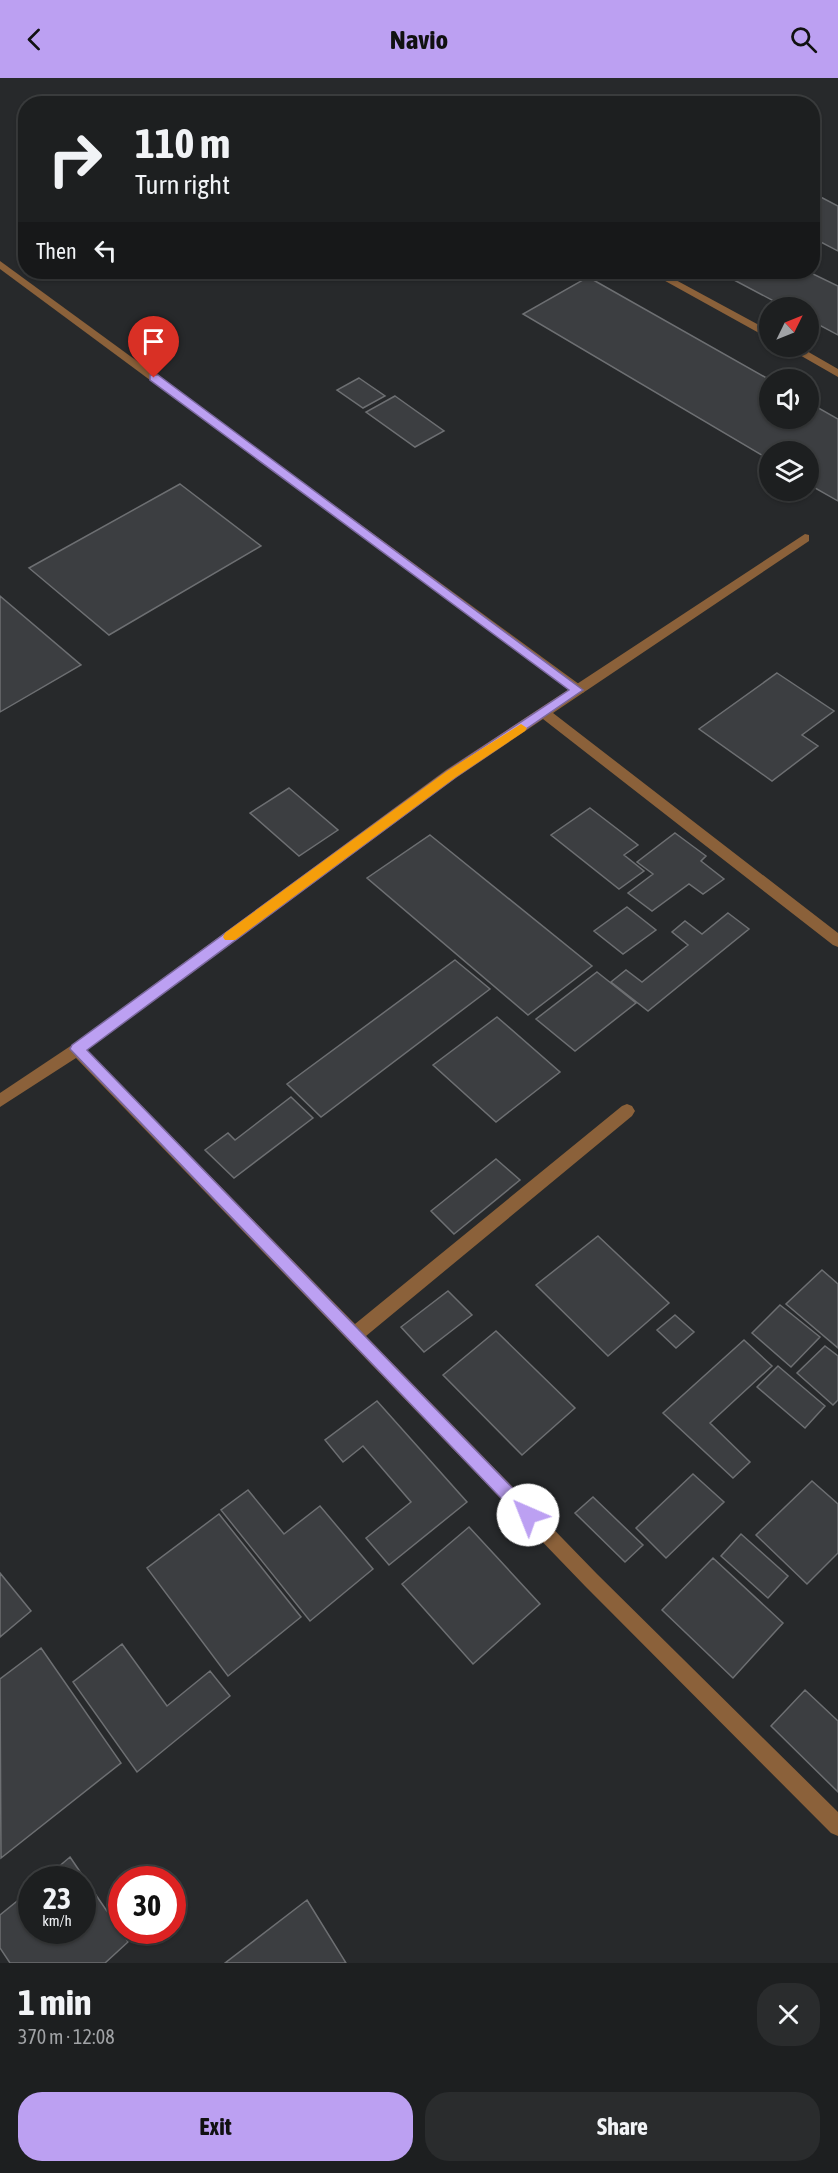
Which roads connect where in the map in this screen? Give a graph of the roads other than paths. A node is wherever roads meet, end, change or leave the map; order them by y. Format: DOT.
graph roads {
  1 [pos="0,264"];
  2 [pos="18,277"];
  3 [pos="20,279"];
  4 [pos="667,279"];
  5 [pos="759,330"];
  6 [pos="808,357"];
  7 [pos="838,374"];
  8 [pos="805,538"];
  9 [pos="578,690"];
  10 [pos="544,713"];
  11 [pos="838,941"];
  12 [pos="77,1049"];
  13 [pos="0,1101"];
  14 [pos="627,1111"];
  15 [pos="354,1335"];
  16 [pos="838,1826"];
  1 -- 2 [label="street"];
  3 -- 9 [label="street"];
  4 -- 5 [label="street"];
  6 -- 7 [label="street"];
  8 -- 9 [label="street"];
  9 -- 10 [label="street"];
  10 -- 11 [label="street"];
  10 -- 12 [label="street"];
  12 -- 13 [label="street"];
  12 -- 15 [label="street"];
  14 -- 15 [label="street"];
  15 -- 16 [label="street"];
}
